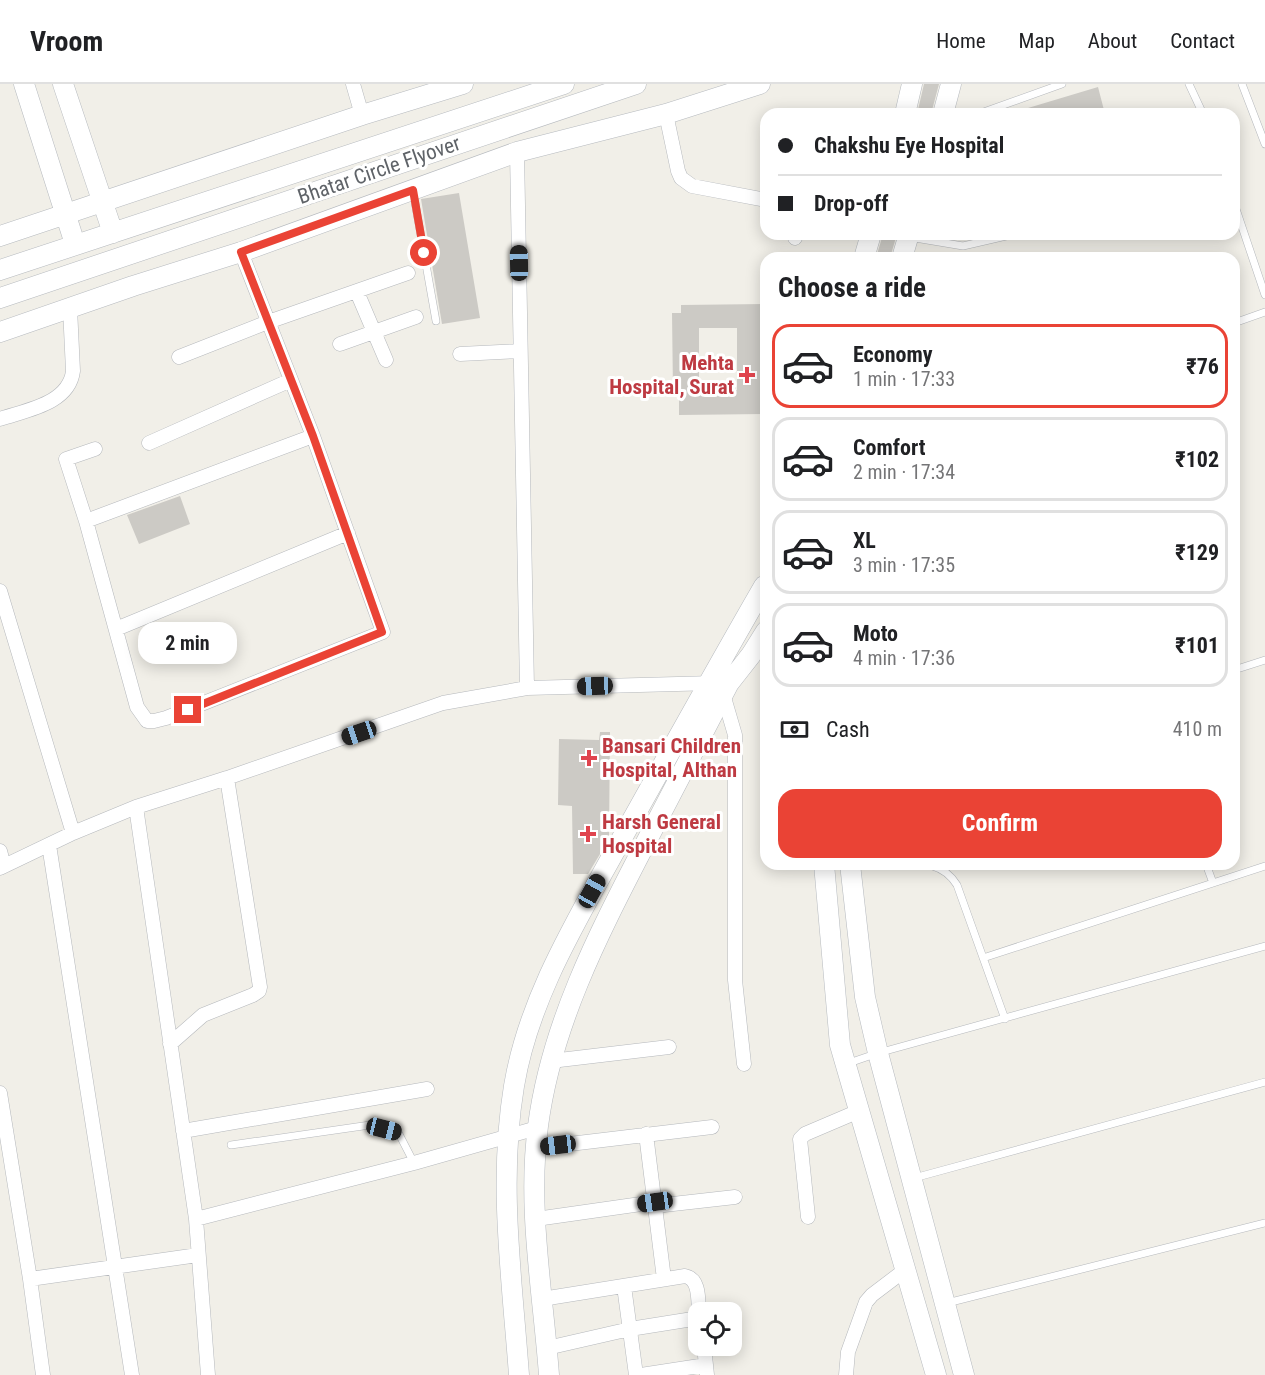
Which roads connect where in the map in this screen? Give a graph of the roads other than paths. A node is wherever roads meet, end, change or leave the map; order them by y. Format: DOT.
graph roads {
  1 [pos="24,84"];
  2 [pos="63,84"];
  3 [pos="353,84"];
  4 [pos="463,84"];
  5 [pos="564,84"];
  6 [pos="636,84"];
  7 [pos="760,84"];
  8 [pos="912,84"];
  9 [pos="951,84"];
  10 [pos="1062,84"];
  11 [pos="1189,84"];
  12 [pos="1242,84"];
  13 [pos="906,108"];
  14 [pos="945,108"];
  15 [pos="995,108"];
  16 [pos="1200,108"];
  17 [pos="666,114"];
  18 [pos="362,115"];
  19 [pos="1265,144"];
  20 [pos="517,152"];
  21 [pos="413,190"];
  22 [pos="760,199"];
  23 [pos="102,202"];
  24 [pos="66,214"];
  25 [pos="1240,221"];
  26 [pos="113,233"];
  27 [pos="0,236"];
  28 [pos="934,240"];
  29 [pos="989,240"];
  30 [pos="75,244"];
  31 [pos="241,252"];
  32 [pos="122,258"];
  33 [pos="84,269"];
  34 [pos="0,270"];
  35 [pos="408,273"];
  36 [pos="133,286"];
  37 [pos="357,292"];
  38 [pos="1265,296"];
  39 [pos="0,298"];
  40 [pos="97,299"];
  41 [pos="70,309"];
  42 [pos="1265,312"];
  43 [pos="416,317"];
  44 [pos="436,321"];
  45 [pos="1240,321"];
  46 [pos="268,322"];
  47 [pos="375,331"];
  48 [pos="0,332"];
  49 [pos="340,344"];
  50 [pos="520,351"];
  51 [pos="460,354"];
  52 [pos="179,357"];
  53 [pos="386,360"];
  54 [pos="291,380"];
  55 [pos="0,419"];
  56 [pos="313,436"];
  57 [pos="149,443"];
  58 [pos="95,449"];
  59 [pos="86,521"];
  60 [pos="348,533"];
  61 [pos="0,591"];
  62 [pos="760,595"];
  63 [pos="116,629"];
  64 [pos="760,641"];
  65 [pos="1265,660"];
  66 [pos="1240,668"];
  67 [pos="720,687"];
  68 [pos="527,688"];
  69 [pos="227,778"];
  70 [pos="136,807"];
  71 [pos="73,833"];
  72 [pos="49,845"];
  73 [pos="0,851"];
  74 [pos="1265,866"];
  75 [pos="2,867"];
  76 [pos="825,870"];
  77 [pos="851,870"];
  78 [pos="944,870"];
  79 [pos="1208,870"];
  80 [pos="1213,883"];
  81 [pos="1265,946"];
  82 [pos="983,958"];
  83 [pos="1005,1019"];
  84 [pos="170,1044"];
  85 [pos="669,1047"];
  86 [pos="878,1053"];
  87 [pos="551,1061"];
  88 [pos="744,1064"];
  89 [pos="845,1064"];
  90 [pos="1265,1082"];
  91 [pos="427,1089"];
  92 [pos="0,1093"];
  93 [pos="859,1111"];
  94 [pos="712,1127"];
  95 [pos="183,1131"];
  96 [pos="646,1134"];
  97 [pos="507,1136"];
  98 [pos="537,1138"];
  99 [pos="231,1145"];
  100 [pos="414,1163"];
  101 [pos="911,1179"];
  102 [pos="735,1197"];
  103 [pos="655,1204"];
  104 [pos="808,1216"];
  105 [pos="196,1219"];
  106 [pos="536,1219"];
  107 [pos="1265,1223"];
  108 [pos="198,1255"];
  109 [pos="115,1266"];
  110 [pos="905,1270"];
  111 [pos="30,1279"];
  112 [pos="664,1279"];
  113 [pos="624,1286"];
  114 [pos="542,1299"];
  115 [pos="698,1302"];
  116 [pos="945,1303"];
  117 [pos="688,1320"];
  118 [pos="630,1329"];
  119 [pos="547,1348"];
  120 [pos="707,1370"];
  121 [pos="43,1375"];
  122 [pos="132,1375"];
  123 [pos="208,1375"];
  124 [pos="519,1375"];
  125 [pos="549,1375"];
  126 [pos="636,1375"];
  127 [pos="641,1375"];
  128 [pos="846,1375"];
  129 [pos="936,1375"];
  130 [pos="964,1375"];
  1 -- 24 [label="main road"];
  2 -- 23 [label="main road"];
  3 -- 18 [label="street"];
  4 -- 18 [label="main road"];
  5 -- 26 [label="main road, Bhatar Circle Flyover"];
  6 -- 32 [label="main road, Bhatar Circle Flyover"];
  7 -- 17 [label="main road"];
  8 -- 13 [label="main road"];
  9 -- 14 [label="main road"];
  10 -- 15 [label="lane"];
  11 -- 16 [label="lane"];
  12 -- 19 [label="lane"];
  17 -- 20 [label="main road"];
  17 -- 22 [label="street"];
  18 -- 23 [label="main road"];
  20 -- 21 [label="main road"];
  20 -- 50 [label="street"];
  21 -- 31 [label="main road"];
  21 -- 44 [label="lane"];
  23 -- 24 [label="main road"];
  23 -- 26 [label="main road"];
  24 -- 27 [label="main road"];
  24 -- 30 [label="main road"];
  25 -- 38 [label="lane"];
  26 -- 30 [label="main road, Bhatar Circle Flyover"];
  28 -- 29 [label="lane"];
  30 -- 34 [label="main road, Bhatar Circle Flyover"];
  31 -- 36 [label="main road"];
  31 -- 46 [label="street"];
  32 -- 33 [label="main road, Bhatar Circle Flyover"];
  32 -- 36 [label="main road"];
  33 -- 39 [label="main road, Bhatar Circle Flyover"];
  33 -- 40 [label="main road"];
  35 -- 37 [label="street"];
  36 -- 40 [label="main road"];
  37 -- 46 [label="street"];
  37 -- 47 [label="street"];
  40 -- 41 [label="main road"];
  41 -- 48 [label="main road"];
  41 -- 55 [label="street"];
  42 -- 45 [label="lane"];
  43 -- 47 [label="street"];
  46 -- 52 [label="street"];
  46 -- 54 [label="street"];
  47 -- 49 [label="street"];
  47 -- 53 [label="street"];
  50 -- 51 [label="street"];
  50 -- 68 [label="street"];
  54 -- 56 [label="street"];
  54 -- 57 [label="street"];
  56 -- 59 [label="street"];
  56 -- 60 [label="street"];
  58 -- 59 [label="street"];
  59 -- 63 [label="street"];
  60 -- 63 [label="street"];
  60 -- 63 [label="street"];
  61 -- 71 [label="street"];
  62 -- 67 [label="main road"];
  64 -- 67 [label="main road"];
  65 -- 66 [label="lane"];
  67 -- 68 [label="street"];
  67 -- 87 [label="main road"];
  67 -- 88 [label="street"];
  67 -- 97 [label="main road"];
  68 -- 69 [label="street"];
  69 -- 70 [label="street"];
  69 -- 84 [label="street"];
  70 -- 71 [label="street"];
  70 -- 84 [label="street"];
  71 -- 72 [label="street"];
  72 -- 75 [label="street"];
  72 -- 109 [label="street"];
  73 -- 75 [label="street"];
  74 -- 80 [label="lane"];
  76 -- 89 [label="main road"];
  77 -- 86 [label="main road"];
  78 -- 82 [label="lane"];
  79 -- 80 [label="lane"];
  80 -- 82 [label="lane"];
  81 -- 83 [label="lane"];
  82 -- 83 [label="lane"];
  83 -- 86 [label="lane"];
  84 -- 95 [label="street"];
  85 -- 87 [label="street"];
  86 -- 89 [label="lane"];
  86 -- 101 [label="main road"];
  87 -- 98 [label="main road"];
  89 -- 93 [label="main road"];
  90 -- 101 [label="lane"];
  91 -- 95 [label="street"];
  92 -- 111 [label="street"];
  93 -- 104 [label="street"];
  93 -- 110 [label="main road"];
  94 -- 96 [label="street"];
  95 -- 105 [label="street"];
  96 -- 98 [label="street"];
  96 -- 103 [label="street"];
  97 -- 98 [label="street"];
  97 -- 100 [label="street"];
  97 -- 124 [label="main road"];
  98 -- 106 [label="main road"];
  99 -- 100 [label="lane"];
  100 -- 105 [label="street"];
  101 -- 116 [label="main road"];
  102 -- 103 [label="street"];
  103 -- 106 [label="street"];
  103 -- 112 [label="street"];
  105 -- 108 [label="street"];
  106 -- 114 [label="main road"];
  107 -- 116 [label="lane"];
  108 -- 109 [label="street"];
  108 -- 123 [label="street"];
  109 -- 111 [label="street"];
  109 -- 122 [label="street"];
  110 -- 128 [label="street"];
  110 -- 129 [label="main road"];
  111 -- 121 [label="street"];
  112 -- 113 [label="street"];
  112 -- 115 [label="street"];
  113 -- 114 [label="street"];
  113 -- 118 [label="street"];
  114 -- 119 [label="main road"];
  116 -- 130 [label="main road"];
  117 -- 118 [label="street"];
  118 -- 119 [label="street"];
  118 -- 126 [label="street"];
  119 -- 125 [label="main road"];
  120 -- 127 [label="street"];
}
